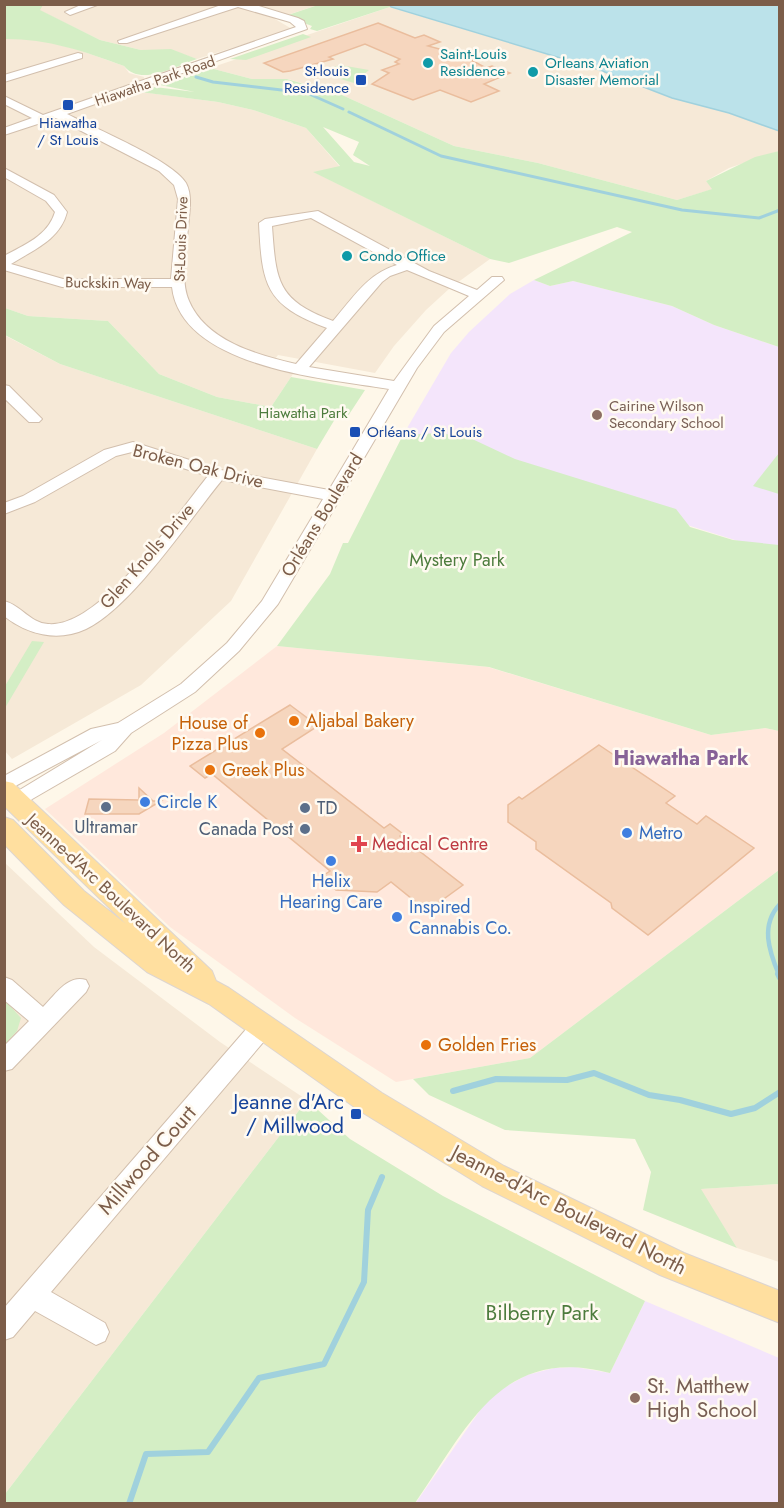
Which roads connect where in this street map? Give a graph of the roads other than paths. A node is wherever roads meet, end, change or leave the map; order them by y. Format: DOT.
graph roads {
  1 [pos="95,4"];
  2 [pos="237,4"];
  3 [pos="70,12"];
  4 [pos="123,41"];
  5 [pos="78,56"];
  6 [pos="4,79"];
  7 [pos="4,99"];
  8 [pos="58,114"];
  9 [pos="42,119"];
  10 [pos="4,132"];
  11 [pos="4,172"];
  12 [pos="4,264"];
  13 [pos="410,265"];
  14 [pos="497,280"];
  15 [pos="179,283"];
  16 [pos="478,295"];
  17 [pos="336,327"];
  18 [pos="299,369"];
  19 [pos="398,386"];
  20 [pos="4,389"];
  21 [pos="34,419"];
  22 [pos="218,474"];
  23 [pos="333,496"];
  24 [pos="4,509"];
  25 [pos="4,606"];
  26 [pos="7,802"];
  27 [pos="4,986"];
  28 [pos="78,986"];
  29 [pos="44,1021"];
  30 [pos="263,1026"];
  31 [pos="4,1062"];
  32 [pos="31,1295"];
  33 [pos="780,1307"];
  34 [pos="4,1328"];
  35 [pos="96,1332"];
  1 -- 3 [label="street"];
  2 -- 4 [label="street"];
  2 -- 8 [label="street, Hiawatha Park Road"];
  5 -- 6 [label="street"];
  7 -- 9 [label="street"];
  8 -- 9 [label="street, Hiawatha Park Road"];
  8 -- 15 [label="street, St-Louis Drive"];
  9 -- 10 [label="street, Hiawatha Park Road"];
  11 -- 12 [label="street"];
  12 -- 15 [label="street, Buckskin Way"];
  13 -- 16 [label="street"];
  13 -- 17 [label="street"];
  13 -- 17 [label="street"];
  14 -- 16 [label="street, Orléans Boulevard"];
  15 -- 18 [label="street, St-Louis Drive"];
  16 -- 19 [label="street, Orléans Boulevard"];
  17 -- 18 [label="street"];
  18 -- 19 [label="street, St-Louis Drive"];
  19 -- 23 [label="street, Orléans Boulevard"];
  20 -- 21 [label="street"];
  22 -- 23 [label="street, Broken Oak Drive"];
  22 -- 24 [label="street, Broken Oak Drive"];
  22 -- 25 [label="street, Glen Knolls Drive"];
  23 -- 26 [label="street, Orléans Boulevard"];
  26 -- 30 [label="main road, Jeanne-d'Arc Boulevard North"];
  27 -- 29 [label="street"];
  28 -- 29 [label="street"];
  29 -- 31 [label="street"];
  30 -- 32 [label="street, Millwood Court"];
  30 -- 33 [label="main road, Jeanne-d'Arc Boulevard North"];
  32 -- 34 [label="street, Millwood Court"];
  32 -- 35 [label="street"];
}
